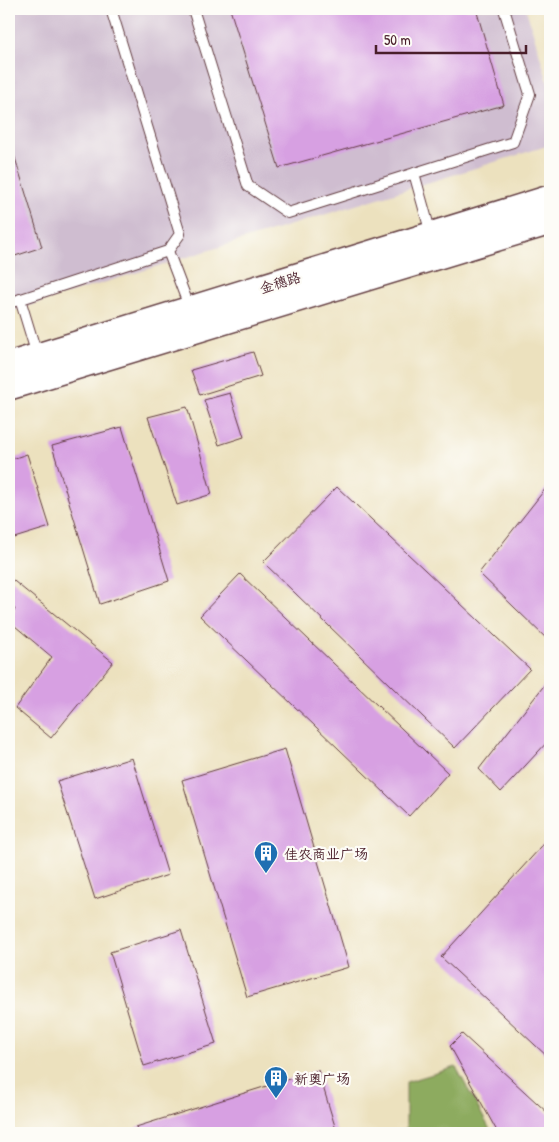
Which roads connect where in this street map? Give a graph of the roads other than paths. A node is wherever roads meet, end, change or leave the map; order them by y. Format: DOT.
graph roads {
  1 [pos="111,9"];
  2 [pos="194,9"];
  3 [pos="504,9"];
  4 [pos="414,173"];
  5 [pos="550,198"];
  6 [pos="550,222"];
  7 [pos="435,246"];
  8 [pos="168,251"];
  9 [pos="20,299"];
  10 [pos="9,302"];
  11 [pos="190,309"];
  12 [pos="9,365"];
  13 [pos="41,367"];
  14 [pos="9,387"];
  1 -- 8 [label="lane"];
  2 -- 4 [label="lane"];
  3 -- 4 [label="lane"];
  4 -- 7 [label="lane"];
  5 -- 7 [label="street, 金穗路"];
  6 -- 7 [label="street, 金穗路"];
  7 -- 11 [label="street, 金穗路"];
  7 -- 13 [label="street, 金穗路"];
  8 -- 9 [label="lane"];
  8 -- 11 [label="lane"];
  9 -- 10 [label="lane"];
  9 -- 13 [label="lane"];
  11 -- 13 [label="street, 金穗路"];
  12 -- 13 [label="street, 金穗路"];
  13 -- 14 [label="street, 金穗路"];
}
